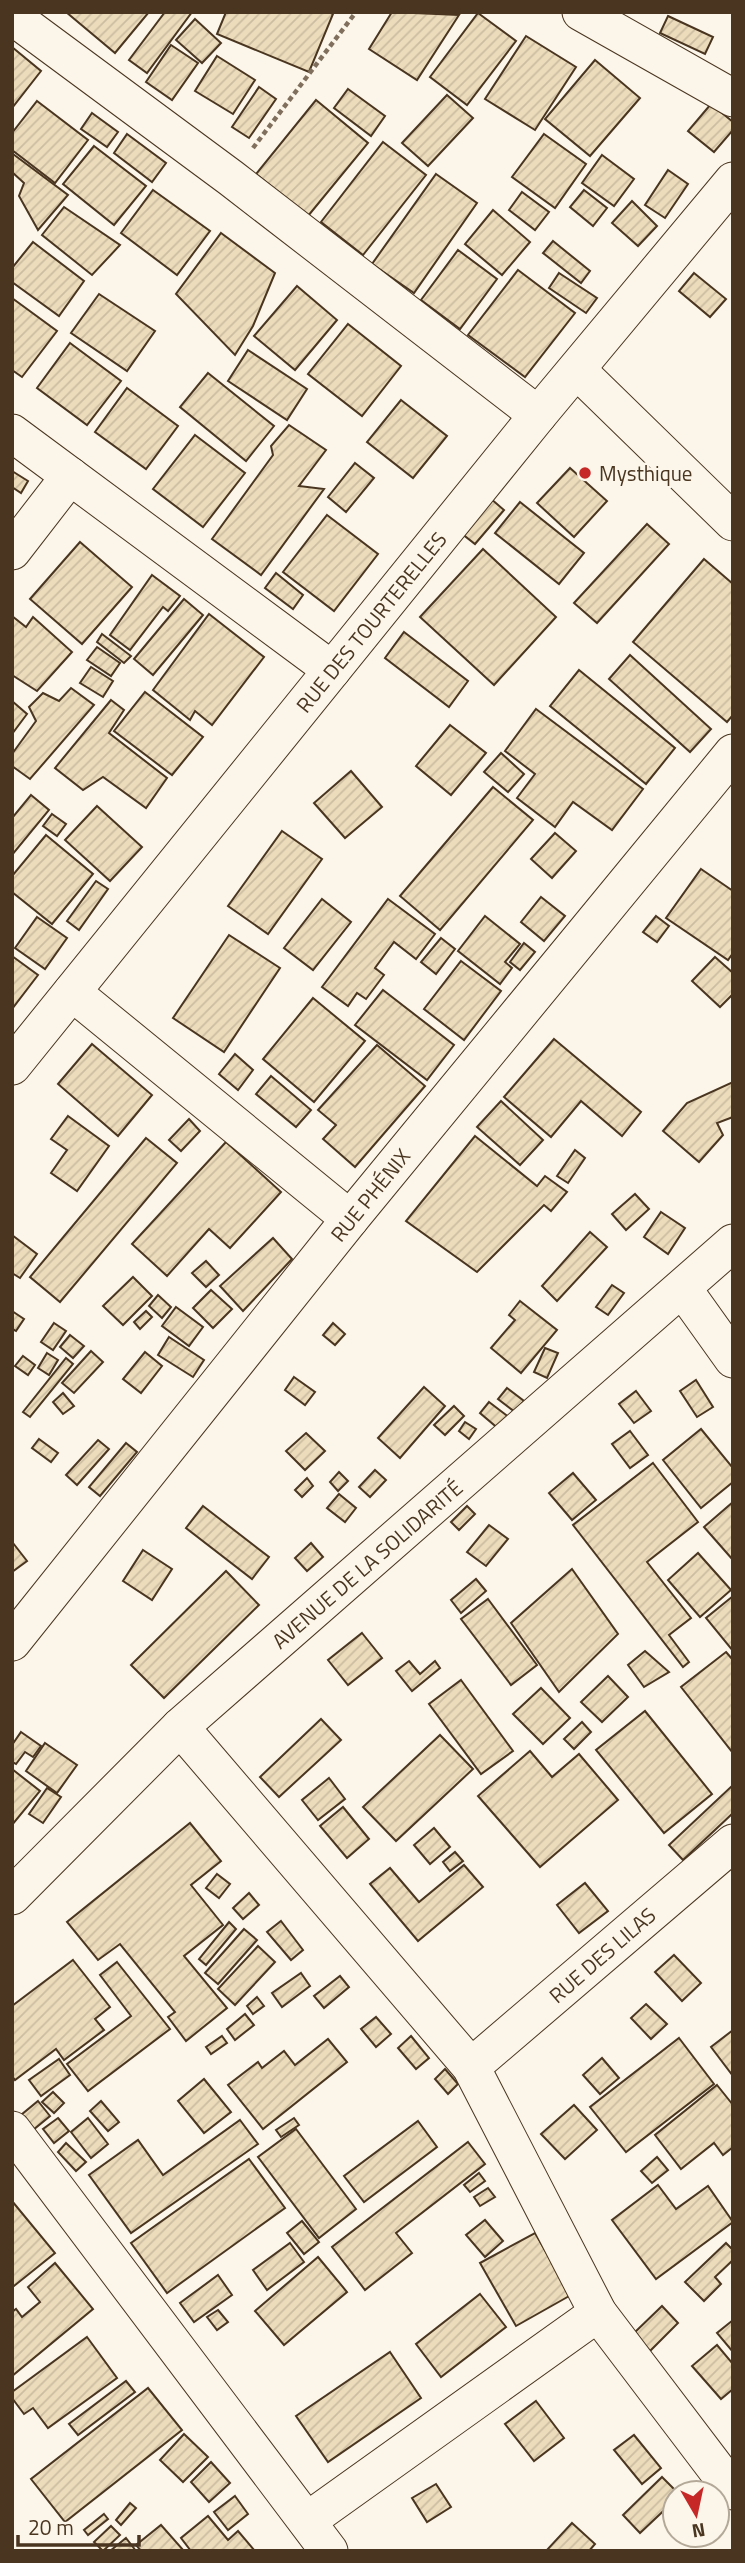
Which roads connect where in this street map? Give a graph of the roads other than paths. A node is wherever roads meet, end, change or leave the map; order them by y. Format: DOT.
graph roads {
  1 [pos="581,12"];
  2 [pos="12,16"];
  3 [pos="733,98"];
  4 [pos="733,181"];
  5 [pos="577,370"];
  6 [pos="538,415"];
  7 [pos="12,433"];
  8 [pos="70,476"];
  9 [pos="733,522"];
  10 [pos="12,551"];
  11 [pos="332,670"];
  12 [pos="733,753"];
  13 [pos="72,992"];
  14 [pos="12,1066"];
  15 [pos="350,1219"];
  16 [pos="733,1243"];
  17 [pos="683,1289"];
  18 [pos="733,1359"];
  19 [pos="12,1642"];
  20 [pos="180,1727"];
  21 [pos="733,1843"];
  22 [pos="12,1896"];
  23 [pos="471,2067"];
  24 [pos="12,2130"];
  25 [pos="598,2314"];
  26 [pos="733,2491"];
  27 [pos="307,2521"];
  28 [pos="329,2551"];
  1 -- 3 [label="street"];
  2 -- 6 [label="street"];
  4 -- 5 [label="street, RUE DES TOURTERELLES"];
  5 -- 6 [label="street, RUE DES TOURTERELLES"];
  5 -- 9 [label="street"];
  6 -- 11 [label="street, RUE DES TOURTERELLES"];
  7 -- 8 [label="street"];
  8 -- 10 [label="street"];
  8 -- 11 [label="street"];
  11 -- 13 [label="street, RUE DES TOURTERELLES"];
  12 -- 15 [label="street, RUE PHÉNIX"];
  13 -- 14 [label="street, RUE DES TOURTERELLES"];
  13 -- 15 [label="street"];
  15 -- 19 [label="street, RUE PHÉNIX"];
  16 -- 17 [label="street, AVENUE DE LA SOLIDARITÉ"];
  17 -- 18 [label="street"];
  17 -- 20 [label="street, AVENUE DE LA SOLIDARITÉ"];
  20 -- 22 [label="street, AVENUE DE LA SOLIDARITÉ"];
  20 -- 23 [label="street"];
  21 -- 23 [label="street, RUE DES LILAS"];
  23 -- 25 [label="street"];
  24 -- 27 [label="street"];
  25 -- 26 [label="street"];
  25 -- 27 [label="street"];
  27 -- 28 [label="street"];
}
